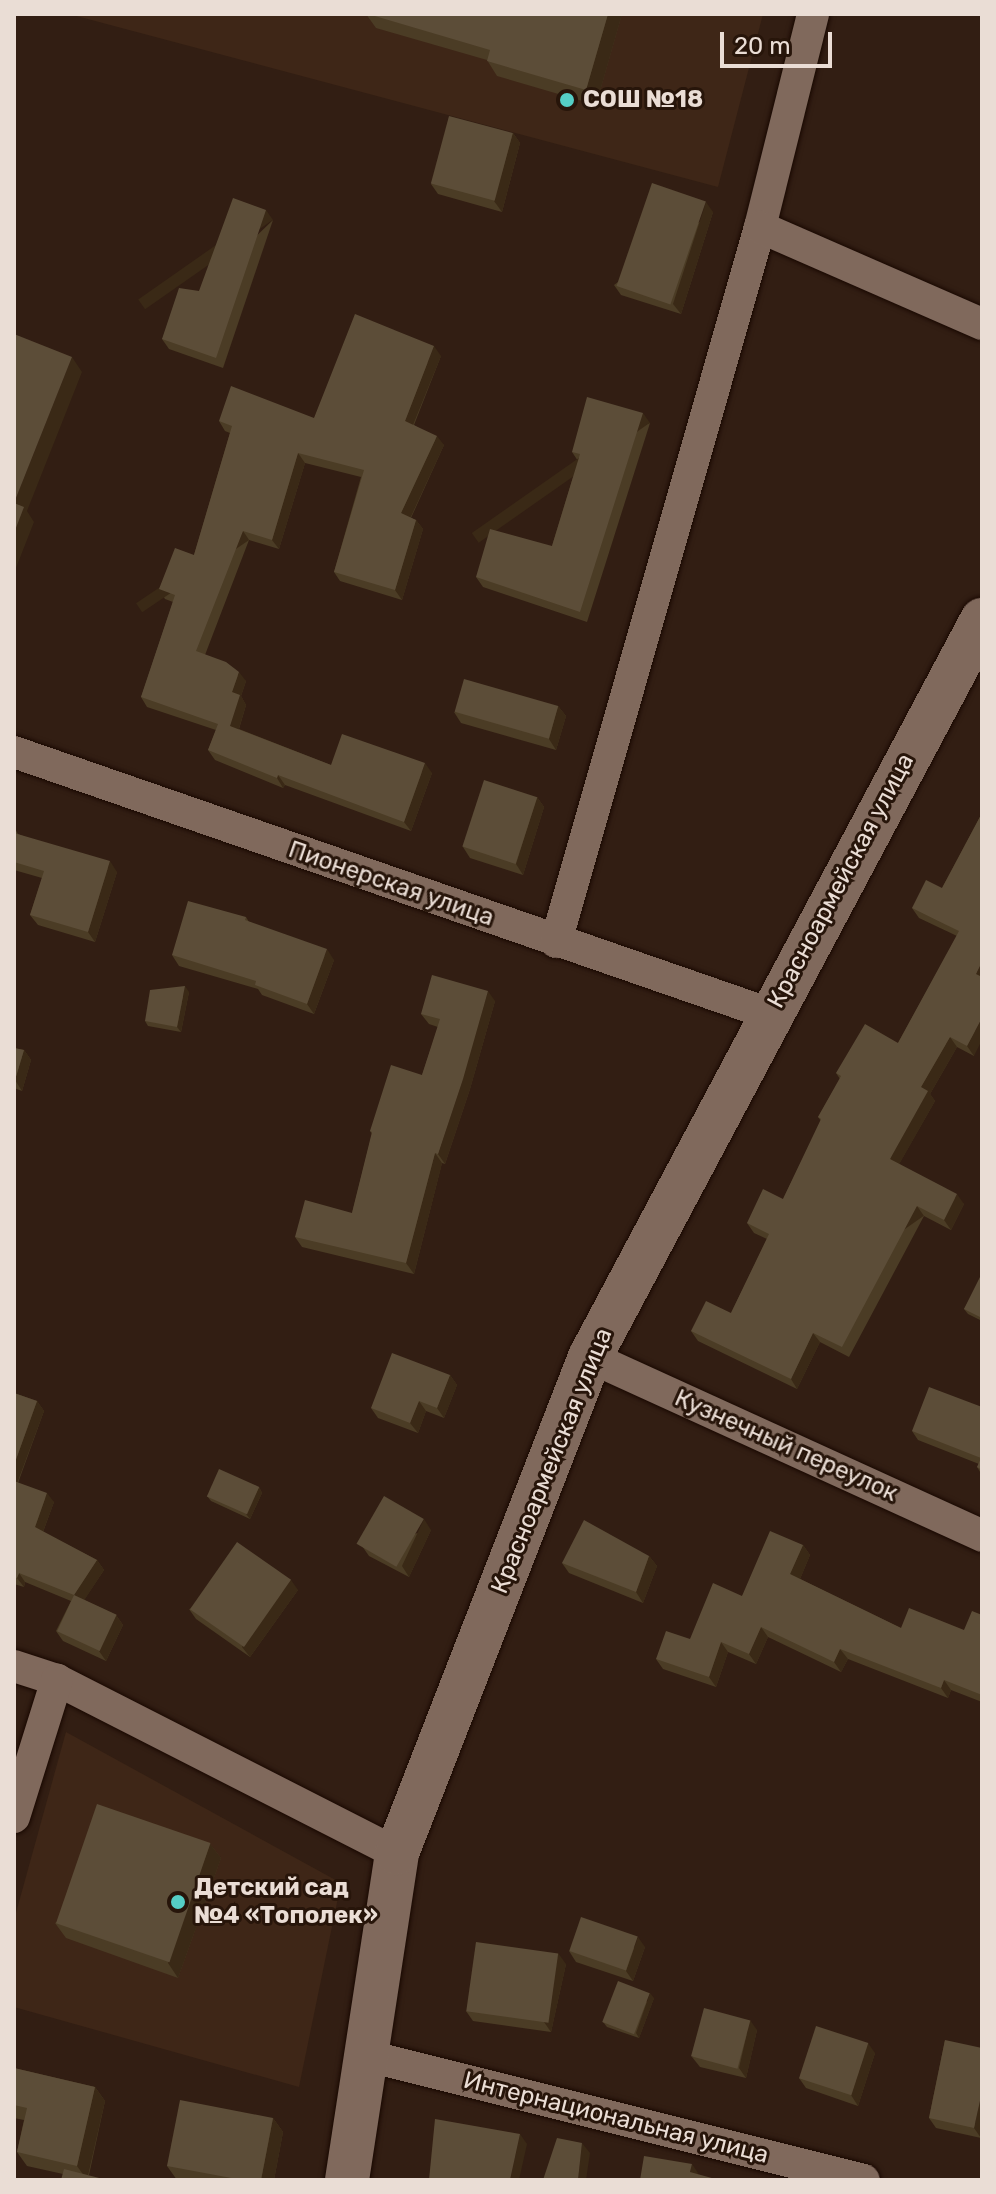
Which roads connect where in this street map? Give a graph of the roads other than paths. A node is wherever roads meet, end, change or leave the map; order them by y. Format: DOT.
graph roads {
  1 [pos="813,14"];
  2 [pos="760,227"];
  3 [pos="982,324"];
  4 [pos="982,620"];
  5 [pos="14,752"];
  6 [pos="556,942"];
  7 [pos="770,1014"];
  8 [pos="590,1357"];
  9 [pos="982,1536"];
  10 [pos="14,1666"];
  11 [pos="57,1680"];
  12 [pos="14,1817"];
  13 [pos="397,1853"];
  14 [pos="368,2056"];
  15 [pos="347,2180"];
  16 [pos="864,2180"];
  1 -- 2 [label="street"];
  2 -- 3 [label="street"];
  2 -- 6 [label="street"];
  4 -- 7 [label="main road, Красноармейская улица"];
  5 -- 6 [label="street, Пионерская улица"];
  6 -- 7 [label="street, Пионерская улица"];
  7 -- 8 [label="main road, Красноармейская улица"];
  8 -- 9 [label="street, Кузнечный переулок"];
  8 -- 13 [label="main road, Красноармейская улица"];
  10 -- 11 [label="street"];
  11 -- 12 [label="street"];
  11 -- 13 [label="street"];
  13 -- 14 [label="main road, Красноармейская улица"];
  14 -- 15 [label="main road, Красноармейская улица"];
  14 -- 16 [label="street, Интернациональная улица"];
}
